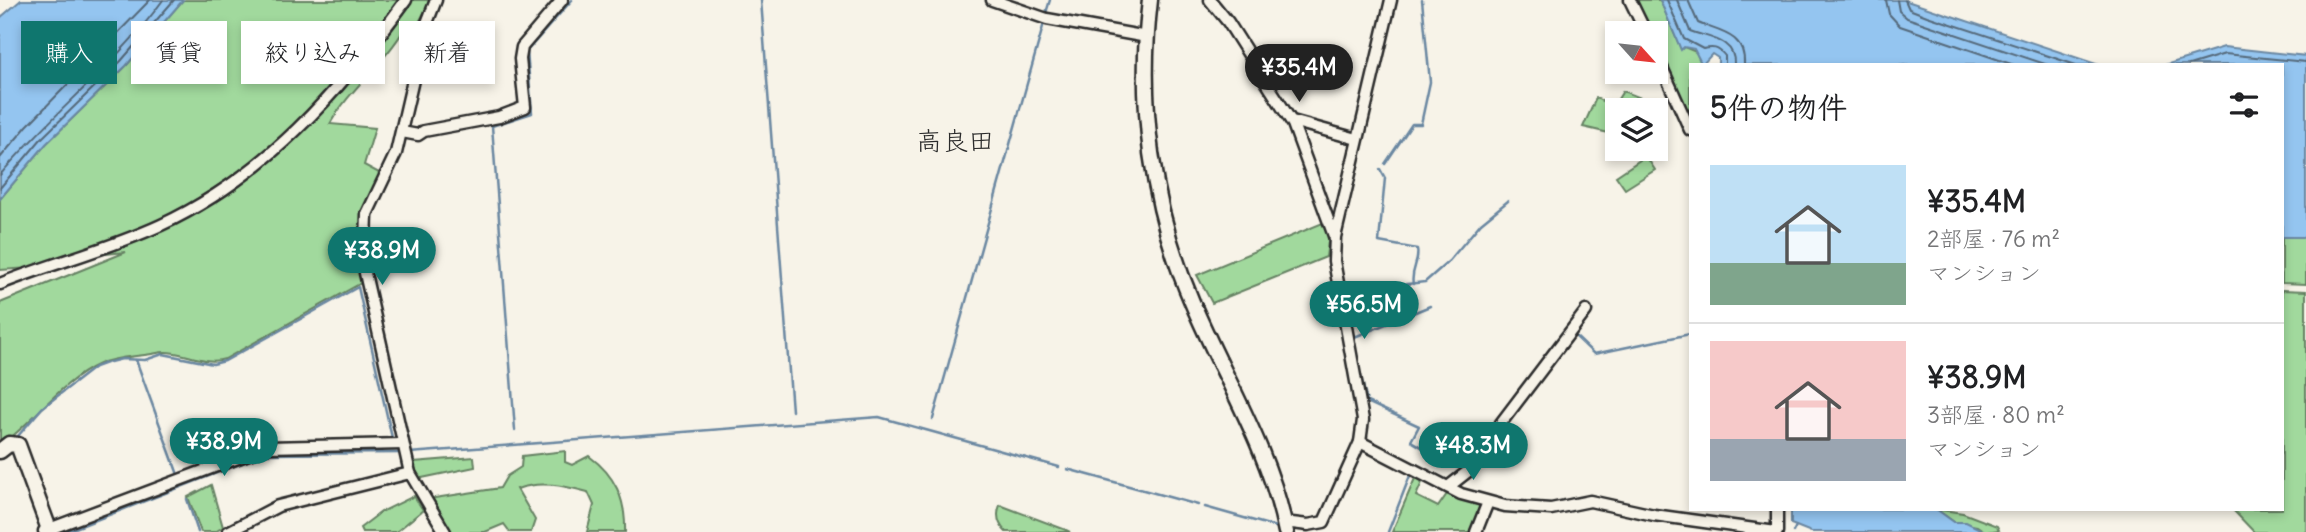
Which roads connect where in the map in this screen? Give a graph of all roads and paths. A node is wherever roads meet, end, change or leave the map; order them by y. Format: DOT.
graph roads {
  1 [pos="407,0"];
  2 [pos="436,0"];
  3 [pos="562,0"];
  4 [pos="992,0"];
  5 [pos="1150,0"];
  6 [pos="1210,0"];
  7 [pos="1391,0"];
  8 [pos="1630,0"];
  9 [pos="1640,21"];
  10 [pos="1147,37"];
  11 [pos="1668,81"];
  12 [pos="1292,121"];
  13 [pos="1689,128"];
  14 [pos="402,132"];
  15 [pos="1357,139"];
  16 [pos="1335,237"];
  17 [pos="0,285"];
  18 [pos="1586,311"];
  19 [pos="1360,442"];
  20 [pos="404,450"];
  21 [pos="0,452"];
  22 [pos="411,473"];
  23 [pos="1448,487"];
  24 [pos="1488,502"];
  25 [pos="1777,511"];
  26 [pos="1285,527"];
  27 [pos="47,531"];
  28 [pos="228,532"];
  29 [pos="445,532"];
  30 [pos="1476,532"];
  31 [pos="1777,532"];
  1 -- 17 [label="street"];
  2 -- 14 [label="street"];
  3 -- 14 [label="street"];
  4 -- 10 [label="street"];
  5 -- 10 [label="street"];
  6 -- 12 [label="street"];
  7 -- 15 [label="street"];
  8 -- 9 [label="street"];
  10 -- 26 [label="street"];
  11 -- 13 [label="street"];
  12 -- 15 [label="street"];
  12 -- 16 [label="street"];
  14 -- 20 [label="street"];
  15 -- 16 [label="street"];
  16 -- 19 [label="street"];
  18 -- 23 [label="street"];
  19 -- 23 [label="street"];
  19 -- 26 [label="street"];
  20 -- 22 [label="street"];
  20 -- 27 [label="street"];
  21 -- 27 [label="street"];
  22 -- 28 [label="street"];
  22 -- 29 [label="street"];
  23 -- 24 [label="street"];
  24 -- 30 [label="street"];
  24 -- 31 [label="street"];
  25 -- 31 [label="street"];
}
